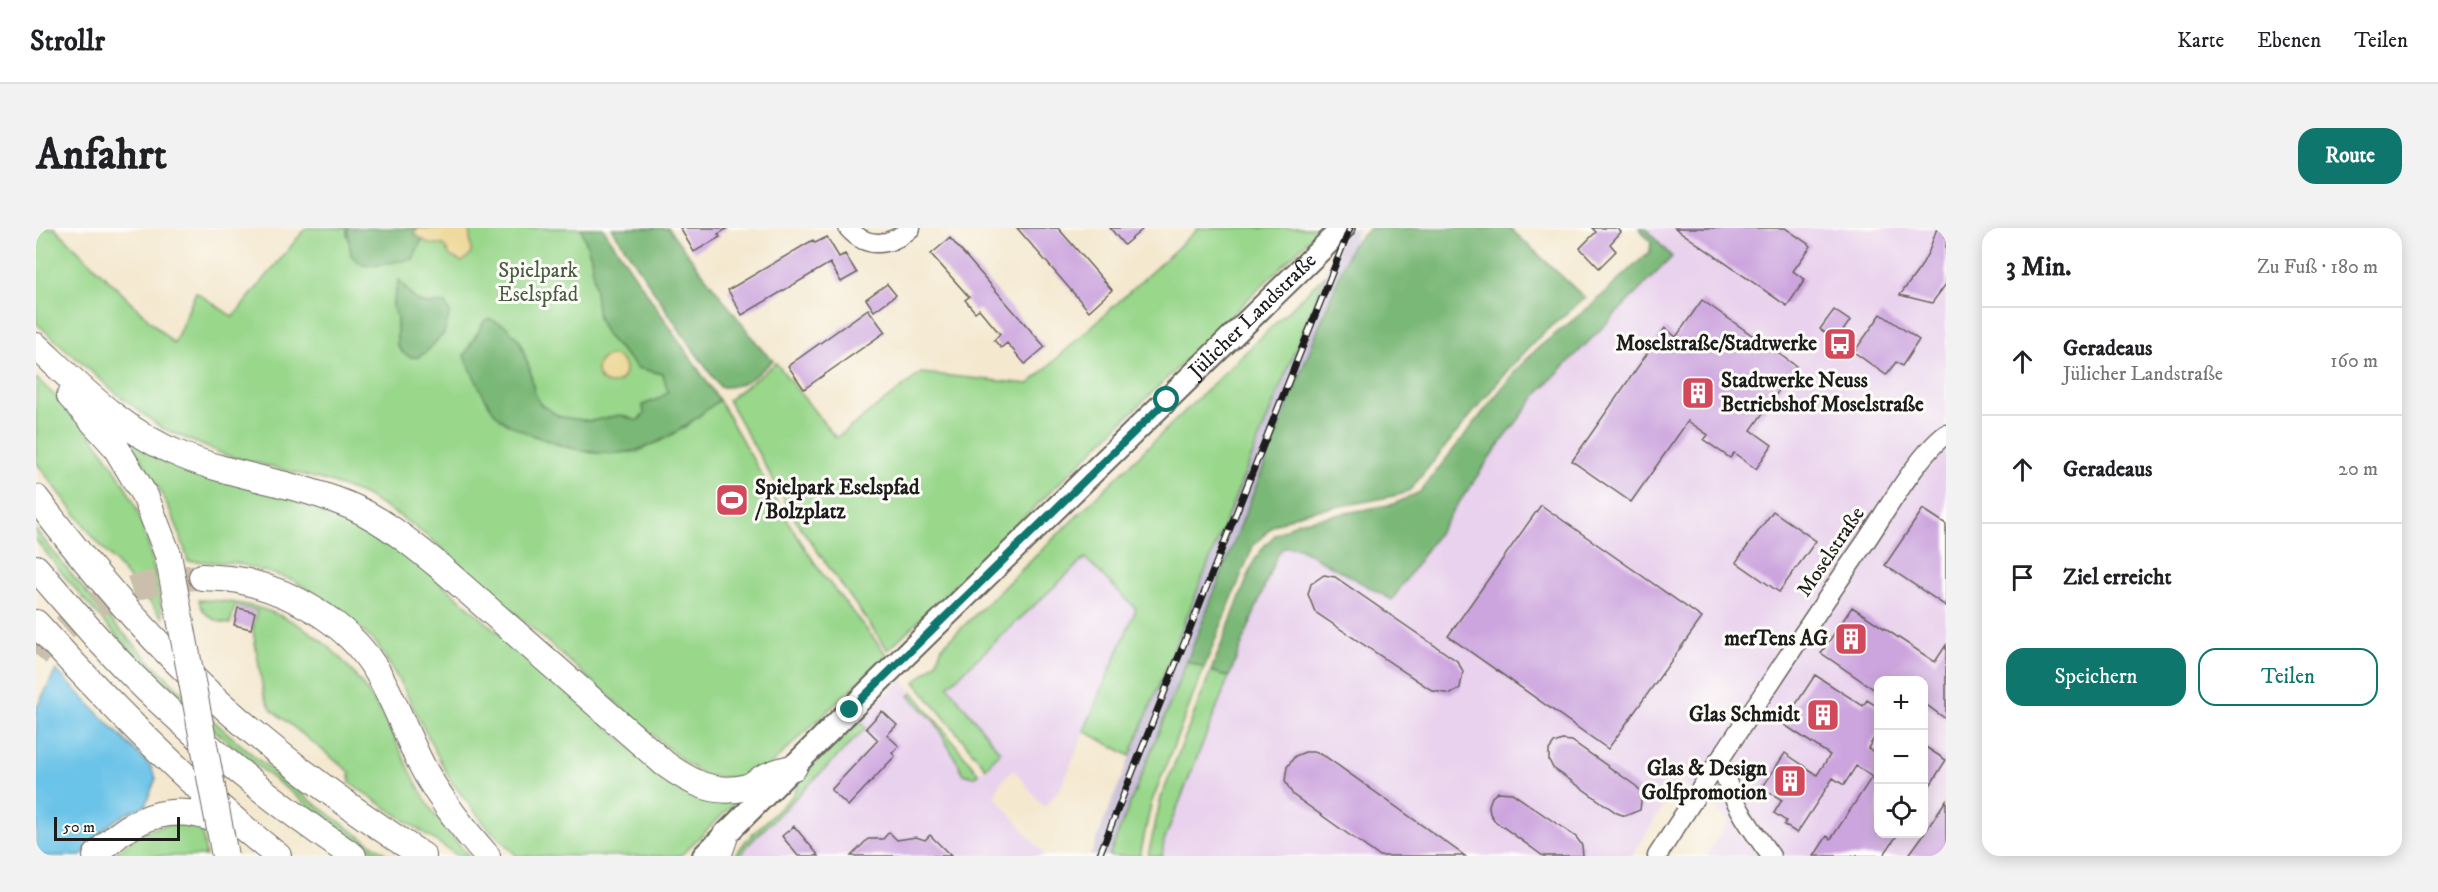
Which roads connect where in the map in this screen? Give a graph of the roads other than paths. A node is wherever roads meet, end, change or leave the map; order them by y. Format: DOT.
graph roads {
  1 [pos="848,228"];
  2 [pos="911,228"];
  3 [pos="1343,228"];
  4 [pos="36,346"];
  5 [pos="36,364"];
  6 [pos="1946,434"];
  7 [pos="36,498"];
  8 [pos="36,568"];
  9 [pos="202,577"];
  10 [pos="36,623"];
  11 [pos="1719,760"];
  12 [pos="794,767"];
  13 [pos="244,829"];
  14 [pos="721,846"];
  15 [pos="96,856"];
  16 [pos="225,856"];
  17 [pos="278,856"];
  18 [pos="353,856"];
  19 [pos="423,856"];
  20 [pos="487,856"];
  21 [pos="704,856"];
  22 [pos="1656,856"];
  23 [pos="1771,856"];
  1 -- 2 [label="street"];
  3 -- 12 [label="main road, Jülicher Landstraße"];
  4 -- 12 [label="highway"];
  5 -- 16 [label="highway, bridge"];
  6 -- 11 [label="street, Moselstraße"];
  7 -- 19 [label="highway"];
  8 -- 18 [label="highway"];
  9 -- 20 [label="highway"];
  10 -- 13 [label="highway"];
  11 -- 22 [label="street, Moselstraße"];
  11 -- 23 [label="street"];
  12 -- 14 [label="main road, Jülicher Landstraße"];
  13 -- 15 [label="highway"];
  13 -- 17 [label="highway"];
  14 -- 21 [label="main road, Jülicher Landstraße"];
}
